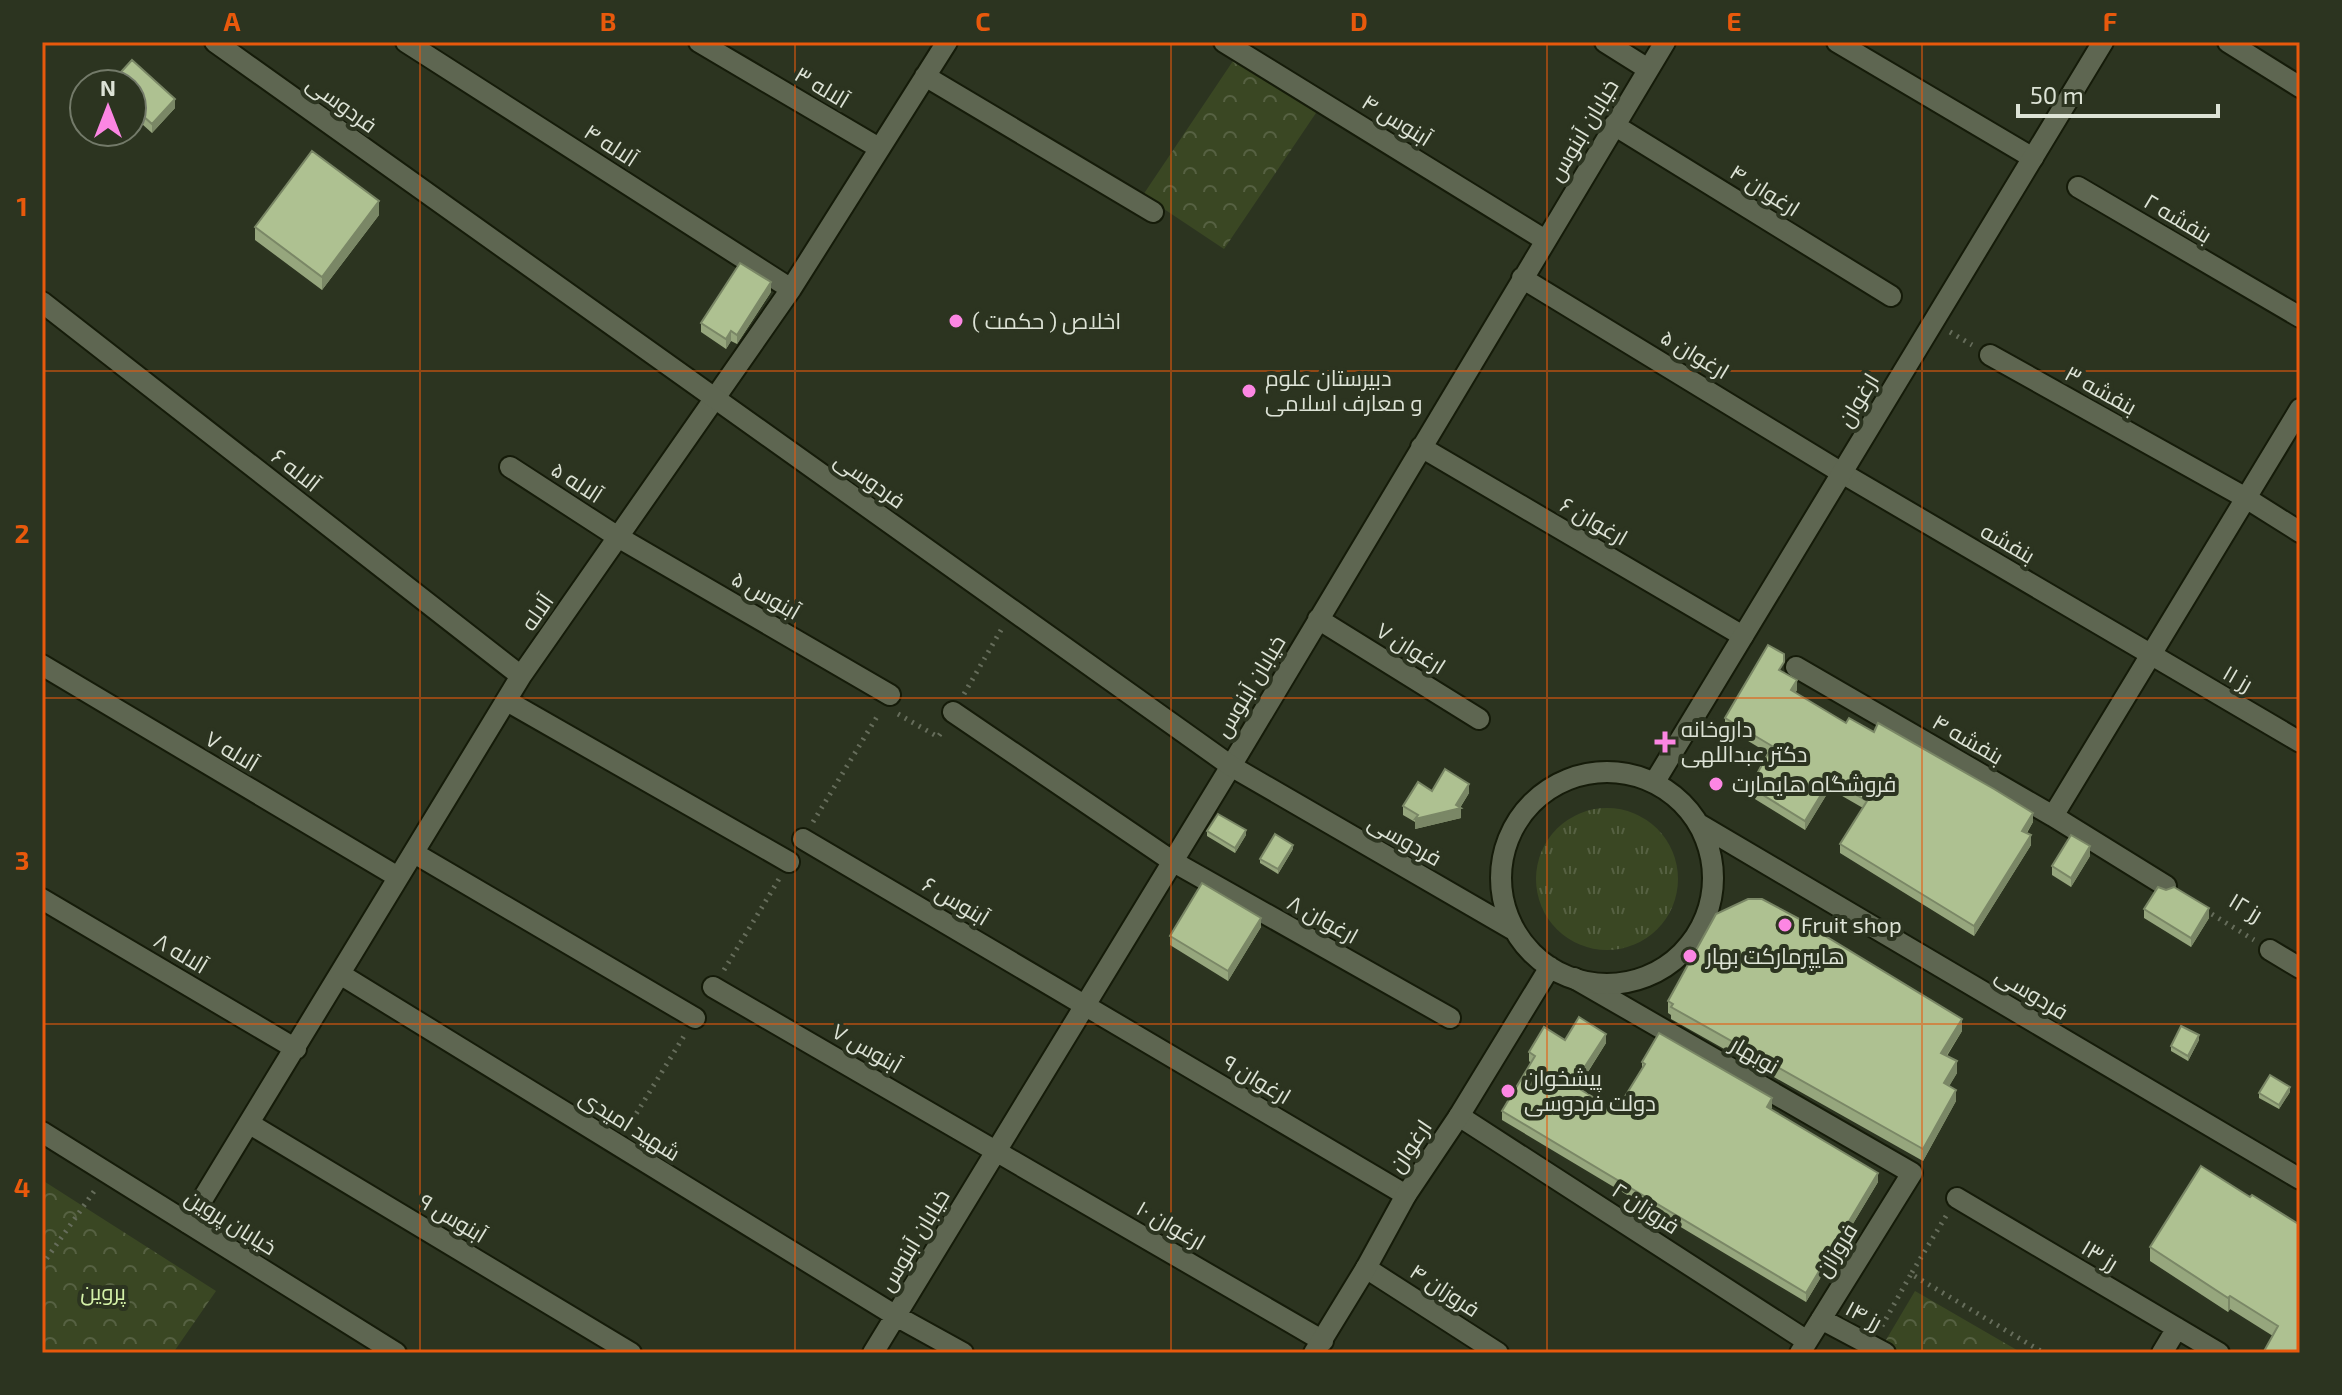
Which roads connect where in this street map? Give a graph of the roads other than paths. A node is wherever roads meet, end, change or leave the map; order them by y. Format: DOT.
graph roads {
  1 [pos="215,42"];
  2 [pos="406,42"];
  3 [pos="699,42"];
  4 [pos="947,42"];
  5 [pos="1224,42"];
  6 [pos="1605,42"];
  7 [pos="1665,42"];
  8 [pos="1837,42"];
  9 [pos="2103,42"];
  10 [pos="2228,42"];
  11 [pos="1648,69"];
  12 [pos="925,76"];
  13 [pos="2300,87"];
  14 [pos="1614,125"];
  15 [pos="879,148"];
  16 [pos="2033,158"];
  17 [pos="2078,187"];
  18 [pos="1153,212"];
  19 [pos="1545,240"];
  20 [pos="1522,278"];
  21 [pos="791,289"];
  22 [pos="1891,296"];
  23 [pos="42,302"];
  24 [pos="2300,317"];
  25 [pos="1990,355"];
  26 [pos="714,400"];
  27 [pos="2300,409"];
  28 [pos="1421,447"];
  29 [pos="510,467"];
  30 [pos="1842,473"];
  31 [pos="2246,498"];
  32 [pos="2300,532"];
  33 [pos="618,537"];
  34 [pos="1318,619"];
  35 [pos="1743,636"];
  36 [pos="2151,654"];
  37 [pos="42,665"];
  38 [pos="1796,667"];
  39 [pos="521,676"];
  40 [pos="890,695"];
  41 [pos="507,701"];
  42 [pos="953,712"];
  43 [pos="1479,719"];
  44 [pos="2300,742"];
  45 [pos="1231,766"];
  46 [pos="1654,783"];
  47 [pos="2053,816"];
  48 [pos="1699,824"];
  49 [pos="803,839"];
  50 [pos="414,853"];
  51 [pos="1172,861"];
  52 [pos="789,862"];
  53 [pos="398,877"];
  54 [pos="2166,886"];
  55 [pos="42,899"];
  56 [pos="1514,930"];
  57 [pos="2270,950"];
  58 [pos="1550,967"];
  59 [pos="2300,968"];
  60 [pos="340,974"];
  61 [pos="1574,978"];
  62 [pos="713,987"];
  63 [pos="1085,1005"];
  64 [pos="695,1018"];
  65 [pos="1450,1018"];
  66 [pos="296,1049"];
  67 [pos="1459,1116"];
  68 [pos="250,1124"];
  69 [pos="42,1132"];
  70 [pos="996,1151"];
  71 [pos="1912,1173"];
  72 [pos="2300,1179"];
  73 [pos="1406,1195"];
  74 [pos="1957,1198"];
  75 [pos="188,1223"];
  76 [pos="1366,1268"];
  77 [pos="896,1316"];
  78 [pos="1821,1319"];
  79 [pos="2177,1328"];
  80 [pos="1318,1347"];
  81 [pos="1804,1347"];
  82 [pos="1878,1349"];
  83 [pos="396,1353"];
  84 [pos="631,1353"];
  85 [pos="873,1353"];
  86 [pos="963,1353"];
  87 [pos="1498,1353"];
  88 [pos="2162,1353"];
  89 [pos="2219,1353"];
  1 -- 26 [label="street, فردوسی"];
  2 -- 21 [label="street, آلاله ۴"];
  3 -- 15 [label="street, آلاله ۳"];
  4 -- 12 [label="street, آلاله"];
  5 -- 19 [label="street, آبنوس ۴"];
  6 -- 11 [label="street"];
  7 -- 11 [label="street, خیابان آبنوس"];
  8 -- 16 [label="street"];
  9 -- 16 [label="street, ارغوان"];
  10 -- 13 [label="street"];
  11 -- 14 [label="street, خیابان آبنوس"];
  12 -- 15 [label="street, آلاله"];
  12 -- 18 [label="street"];
  14 -- 19 [label="street, خیابان آبنوس"];
  14 -- 22 [label="street, ارغوان ۴"];
  15 -- 21 [label="street, آلاله"];
  16 -- 30 [label="street, ارغوان"];
  17 -- 24 [label="street, بنفشه ۲"];
  19 -- 20 [label="street, خیابان آبنوس"];
  20 -- 28 [label="street, خیابان آبنوس"];
  20 -- 30 [label="street, ارغوان ۵"];
  21 -- 26 [label="street, آلاله"];
  23 -- 39 [label="street, آلاله ۶"];
  25 -- 31 [label="street, بنفشه ۳"];
  26 -- 33 [label="street, آلاله"];
  26 -- 45 [label="street, فردوسی"];
  27 -- 31 [label="street"];
  28 -- 34 [label="street, خیابان آبنوس"];
  28 -- 35 [label="street, ارغوان ۶"];
  29 -- 33 [label="street, آلاله ۵"];
  30 -- 35 [label="street, ارغوان"];
  30 -- 36 [label="street, بنفشه"];
  31 -- 32 [label="street, بنفشه ۳"];
  31 -- 36 [label="street"];
  33 -- 39 [label="street, آلاله"];
  33 -- 40 [label="street, آبنوس ۵"];
  34 -- 43 [label="street, ارغوان ۷"];
  34 -- 45 [label="street, خیابان آبنوس"];
  35 -- 46 [label="street, ارغوان"];
  36 -- 44 [label="street, رز ۱۱"];
  36 -- 47 [label="street"];
  37 -- 53 [label="street, آلاله ۷"];
  38 -- 47 [label="street, بنفشه ۴"];
  39 -- 41 [label="street, آلاله"];
  41 -- 50 [label="street, آلاله"];
  41 -- 52 [label="street"];
  42 -- 51 [label="street"];
  45 -- 51 [label="street, خیابان آبنوس"];
  45 -- 56 [label="street, فردوسی"];
  46 -- 48 [label="street"];
  46 -- 56 [label="street"];
  47 -- 54 [label="street, بنفشه ۴"];
  48 -- 61 [label="street"];
  48 -- 72 [label="street, فردوسی"];
  49 -- 63 [label="street, آبنوس ۶"];
  50 -- 53 [label="street, آلاله"];
  50 -- 64 [label="street"];
  51 -- 63 [label="street, خیابان آبنوس"];
  51 -- 65 [label="street, ارغوان ۸"];
  53 -- 60 [label="street, آلاله"];
  55 -- 66 [label="street, آلاله ۸"];
  56 -- 58 [label="street"];
  57 -- 59 [label="street, رز ۱۲"];
  58 -- 61 [label="street"];
  58 -- 67 [label="street, ارغوان"];
  60 -- 66 [label="street, آلاله"];
  60 -- 77 [label="street, شهید امیدی"];
  61 -- 71 [label="street, نوبهار"];
  62 -- 70 [label="street, آبنوس ۷"];
  63 -- 70 [label="street, خیابان آبنوس"];
  63 -- 73 [label="street, ارغوان ۹"];
  66 -- 68 [label="street, آلاله"];
  67 -- 73 [label="street, ارغوان"];
  67 -- 81 [label="street, فروزان ۲"];
  68 -- 75 [label="street, آلاله"];
  68 -- 84 [label="street, آبنوس ۹"];
  69 -- 75 [label="street, خیابان پروین"];
  70 -- 77 [label="street, خیابان آبنوس"];
  70 -- 80 [label="street, ارغوان ۱۰"];
  71 -- 78 [label="street, فروزان"];
  73 -- 76 [label="street, ارغوان"];
  74 -- 79 [label="street, رز ۱۳"];
  75 -- 83 [label="street, خیابان پروین"];
  76 -- 80 [label="street, ارغوان"];
  76 -- 87 [label="street, فروزان ۴"];
  77 -- 85 [label="street, خیابان آبنوس"];
  77 -- 86 [label="street, شهید امیدی"];
  78 -- 81 [label="street, فروزان"];
  78 -- 82 [label="street, رز ۱۴"];
  79 -- 88 [label="street"];
  79 -- 89 [label="street, رز ۱۳"];
}
